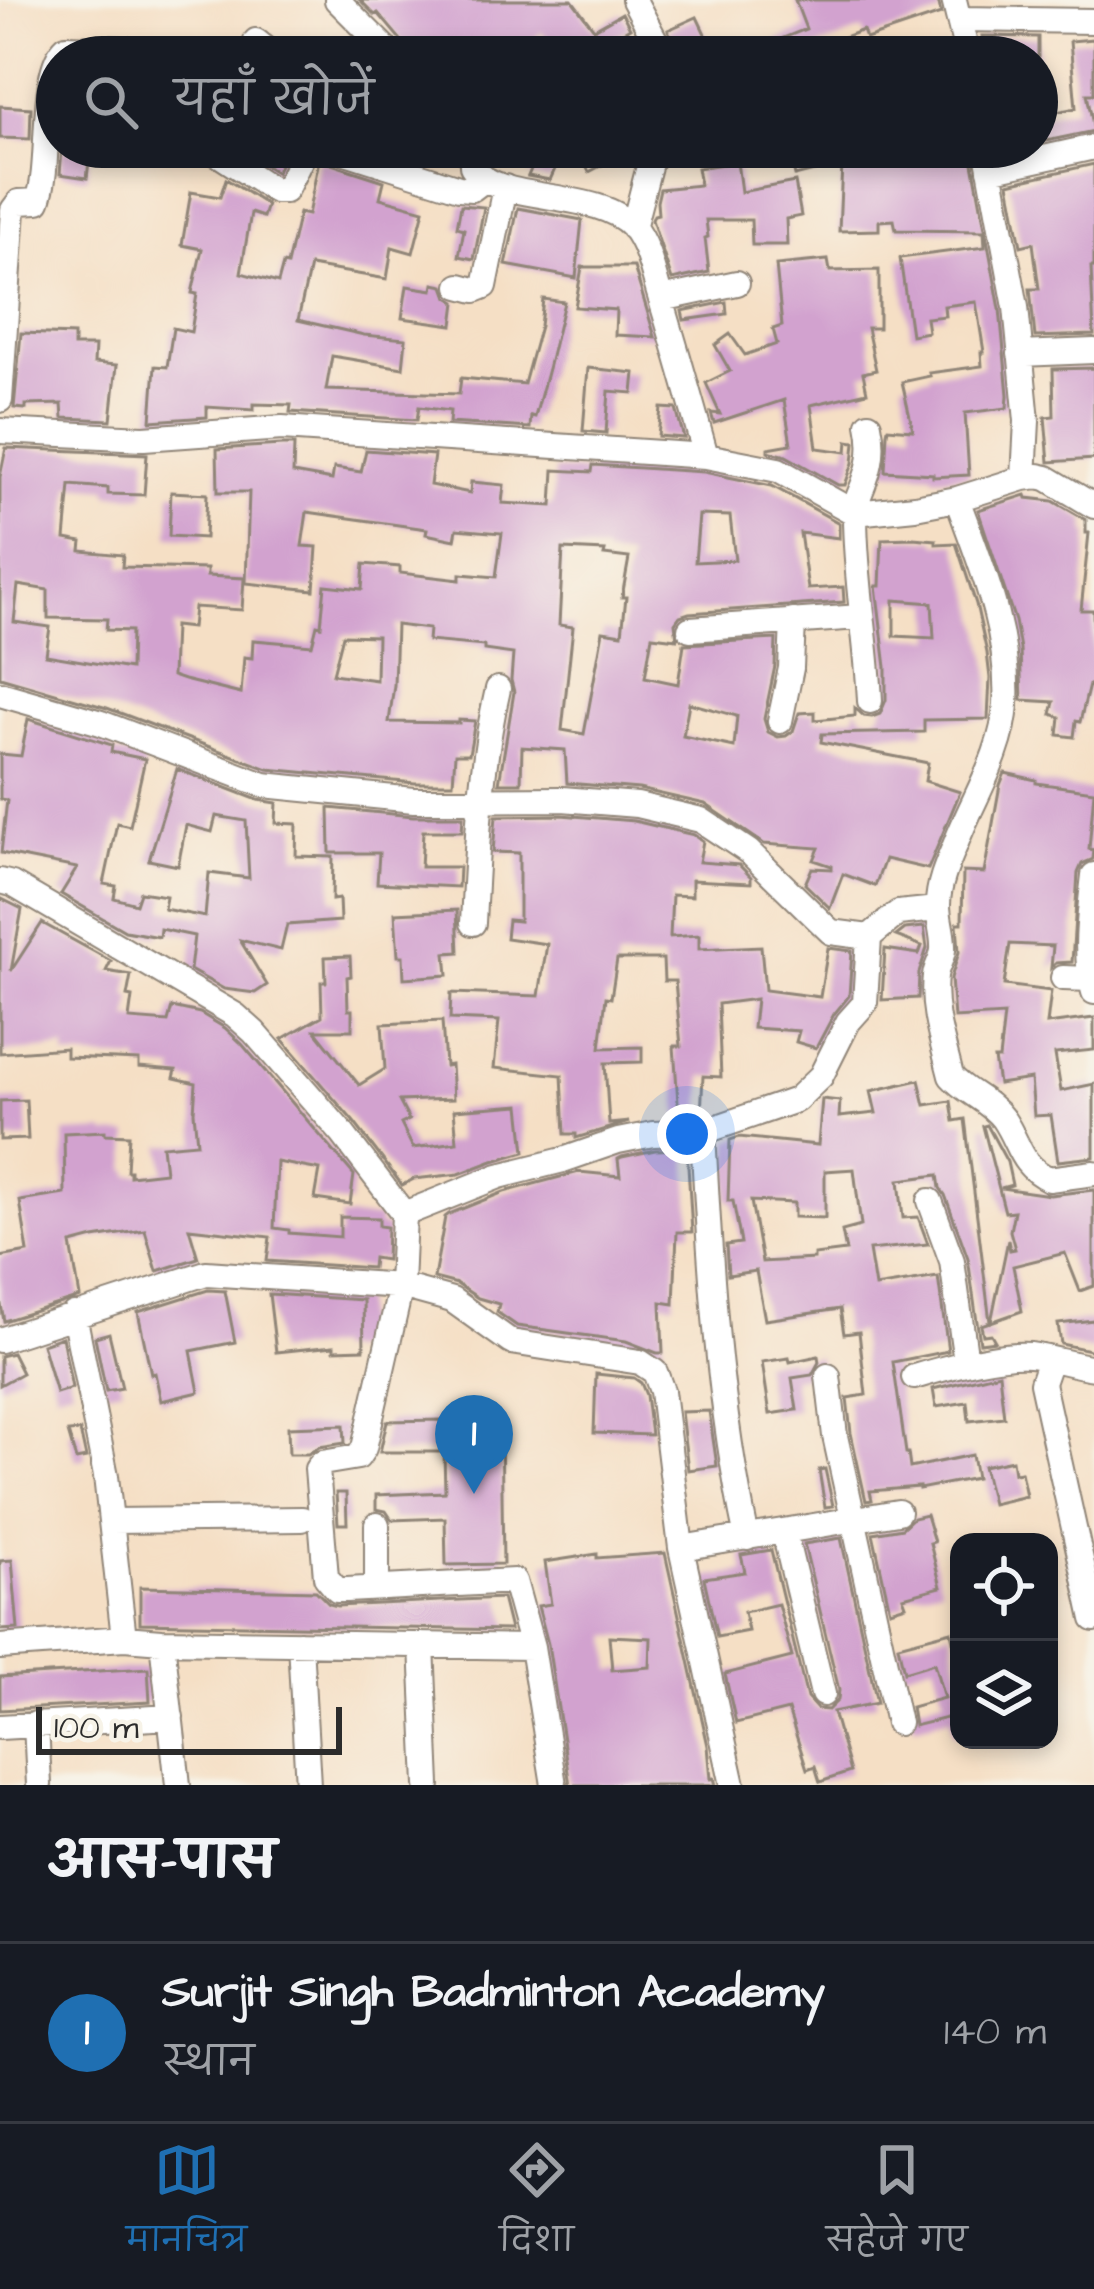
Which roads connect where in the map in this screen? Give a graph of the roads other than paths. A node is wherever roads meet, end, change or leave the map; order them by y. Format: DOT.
graph roads {
  1 [pos="337,0"];
  2 [pos="634,0"];
  3 [pos="957,9"];
  4 [pos="1094,21"];
  5 [pos="373,36"];
  6 [pos="653,36"];
  7 [pos="1094,147"];
  8 [pos="1058,151"];
  9 [pos="45,168"];
  10 [pos="240,168"];
  11 [pos="298,168"];
  12 [pos="396,168"];
  13 [pos="475,168"];
  14 [pos="648,168"];
  15 [pos="990,168"];
  16 [pos="494,183"];
  17 [pos="633,227"];
  18 [pos="737,283"];
  19 [pos="460,286"];
  20 [pos="661,299"];
  21 [pos="1094,351"];
  22 [pos="1020,354"];
  23 [pos="0,400"];
  24 [pos="869,424"];
  25 [pos="0,431"];
  26 [pos="706,456"];
  27 [pos="1024,478"];
  28 [pos="957,499"];
  29 [pos="1094,506"];
  30 [pos="855,513"];
  31 [pos="860,617"];
  32 [pos="794,621"];
  33 [pos="690,629"];
  34 [pos="498,689"];
  35 [pos="0,694"];
  36 [pos="870,701"];
  37 [pos="780,721"];
  38 [pos="479,800"];
  39 [pos="1094,875"];
  40 [pos="0,881"];
  41 [pos="937,909"];
  42 [pos="473,923"];
  43 [pos="869,937"];
  44 [pos="1064,978"];
  45 [pos="1092,985"];
  46 [pos="703,1132"];
  47 [pos="1094,1173"];
  48 [pos="930,1201"];
  49 [pos="404,1214"];
  50 [pos="401,1286"];
  51 [pos="74,1314"];
  52 [pos="0,1340"];
  53 [pos="1050,1360"];
  54 [pos="967,1362"];
  55 [pos="1094,1368"];
  56 [pos="828,1376"];
  57 [pos="914,1377"];
  58 [pos="898,1512"];
  59 [pos="302,1519"];
  60 [pos="112,1521"];
  61 [pos="852,1521"];
  62 [pos="377,1525"];
  63 [pos="784,1532"];
  64 [pos="747,1538"];
  65 [pos="682,1548"];
  66 [pos="377,1588"];
  67 [pos="1094,1619"];
  68 [pos="124,1638"];
  69 [pos="162,1641"];
  70 [pos="300,1643"];
  71 [pos="422,1646"];
  72 [pos="0,1647"];
  73 [pos="532,1647"];
  74 [pos="823,1694"];
  75 [pos="171,1717"];
  76 [pos="898,1723"];
  77 [pos="36,1724"];
  78 [pos="0,1727"];
  79 [pos="38,1785"];
  80 [pos="178,1785"];
  81 [pos="308,1785"];
  82 [pos="428,1785"];
  83 [pos="554,1785"];
  84 [pos="733,1785"];
  1 -- 5 [label="street"];
  2 -- 6 [label="street"];
  3 -- 4 [label="street"];
  7 -- 8 [label="street"];
  9 -- 23 [label="street"];
  10 -- 11 [label="street"];
  12 -- 16 [label="street"];
  13 -- 16 [label="street"];
  14 -- 17 [label="street"];
  15 -- 22 [label="street"];
  16 -- 17 [label="street"];
  16 -- 19 [label="street"];
  17 -- 20 [label="street"];
  18 -- 20 [label="street"];
  20 -- 26 [label="street"];
  21 -- 22 [label="street"];
  22 -- 27 [label="street"];
  24 -- 30 [label="street"];
  25 -- 26 [label="street"];
  26 -- 30 [label="street"];
  27 -- 28 [label="street"];
  27 -- 29 [label="street"];
  28 -- 30 [label="street"];
  28 -- 41 [label="street"];
  30 -- 31 [label="street"];
  31 -- 32 [label="street"];
  31 -- 36 [label="street"];
  32 -- 33 [label="street"];
  32 -- 37 [label="street"];
  34 -- 38 [label="street"];
  35 -- 38 [label="street"];
  38 -- 42 [label="street"];
  38 -- 43 [label="street"];
  39 -- 45 [label="street"];
  40 -- 49 [label="street"];
  41 -- 43 [label="street"];
  41 -- 47 [label="street"];
  43 -- 46 [label="street"];
  44 -- 45 [label="street"];
  46 -- 49 [label="street"];
  46 -- 64 [label="street"];
  48 -- 54 [label="street"];
  49 -- 50 [label="street"];
  50 -- 51 [label="street"];
  50 -- 65 [label="street"];
  50 -- 66 [label="street"];
  51 -- 52 [label="street"];
  51 -- 60 [label="street"];
  53 -- 54 [label="street"];
  53 -- 55 [label="street"];
  53 -- 67 [label="street"];
  54 -- 57 [label="street"];
  56 -- 61 [label="street"];
  58 -- 61 [label="street"];
  59 -- 60 [label="street"];
  60 -- 68 [label="street"];
  61 -- 63 [label="street"];
  61 -- 76 [label="street"];
  62 -- 66 [label="street"];
  63 -- 64 [label="street"];
  63 -- 74 [label="street"];
  64 -- 65 [label="street"];
  65 -- 84 [label="street"];
  66 -- 73 [label="street"];
  68 -- 69 [label="street"];
  68 -- 72 [label="street"];
  69 -- 70 [label="street"];
  69 -- 75 [label="street"];
  70 -- 71 [label="street"];
  70 -- 81 [label="street"];
  71 -- 73 [label="street"];
  71 -- 82 [label="street"];
  73 -- 83 [label="street"];
  75 -- 77 [label="street"];
  75 -- 80 [label="street"];
  77 -- 78 [label="street"];
  77 -- 79 [label="street"];
}
